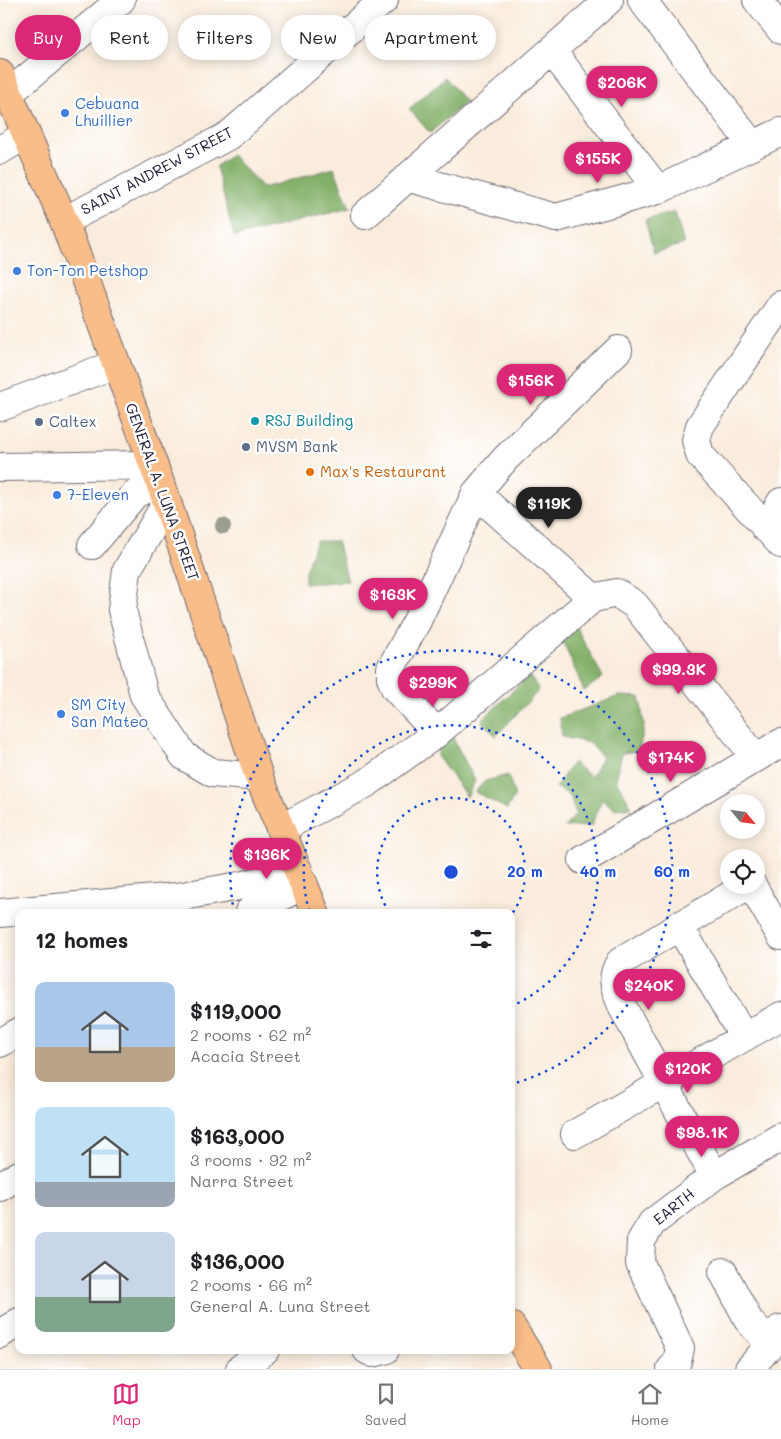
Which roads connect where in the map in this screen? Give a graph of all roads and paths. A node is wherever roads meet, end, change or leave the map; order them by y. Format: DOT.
graph roads {
  1 [pos="121,0"];
  2 [pos="384,0"];
  3 [pos="609,0"];
  4 [pos="642,0"];
  5 [pos="757,0"];
  6 [pos="781,30"];
  7 [pos="552,51"];
  8 [pos="4,84"];
  9 [pos="781,132"];
  10 [pos="26,135"];
  11 [pos="752,145"];
  12 [pos="0,150"];
  13 [pos="410,178"];
  14 [pos="658,190"];
  15 [pos="365,215"];
  16 [pos="64,221"];
  17 [pos="781,305"];
  18 [pos="618,350"];
  19 [pos="116,364"];
  20 [pos="0,407"];
  21 [pos="0,467"];
  22 [pos="160,483"];
  23 [pos="476,493"];
  24 [pos="781,502"];
  25 [pos="773,536"];
  26 [pos="92,545"];
  27 [pos="593,598"];
  28 [pos="437,733"];
  29 [pos="781,742"];
  30 [pos="756,758"];
  31 [pos="259,777"];
  32 [pos="280,829"];
  33 [pos="583,860"];
  34 [pos="301,877"];
  35 [pos="732,894"];
  36 [pos="759,894"];
  37 [pos="44,909"];
  38 [pos="253,909"];
  39 [pos="315,909"];
  40 [pos="15,912"];
  41 [pos="0,913"];
  42 [pos="679,925"];
  43 [pos="781,936"];
  44 [pos="781,1016"];
  45 [pos="15,1034"];
  46 [pos="743,1036"];
  47 [pos="0,1043"];
  48 [pos="665,1082"];
  49 [pos="575,1134"];
  50 [pos="781,1137"];
  51 [pos="714,1176"];
  52 [pos="15,1178"];
  53 [pos="0,1187"];
  54 [pos="723,1272"];
  55 [pos="15,1325"];
  56 [pos="515,1332"];
  57 [pos="0,1334"];
  58 [pos="778,1336"];
  59 [pos="259,1354"];
  60 [pos="240,1369"];
  61 [pos="538,1369"];
  62 [pos="671,1369"];
  63 [pos="749,1369"];
  1 -- 8 [label="street"];
  2 -- 16 [label="street, SAINT ANDREW STREET"];
  3 -- 7 [label="street"];
  4 -- 11 [label="street"];
  5 -- 6 [label="street"];
  7 -- 13 [label="street"];
  7 -- 14 [label="street"];
  8 -- 10 [label="main road, GENERAL A. LUNA STREET"];
  9 -- 11 [label="street"];
  10 -- 12 [label="street"];
  10 -- 16 [label="main road, GENERAL A. LUNA STREET"];
  11 -- 14 [label="street"];
  13 -- 14 [label="street"];
  13 -- 15 [label="street"];
  16 -- 19 [label="main road, GENERAL A. LUNA STREET"];
  17 -- 25 [label="street"];
  18 -- 23 [label="street"];
  19 -- 20 [label="street"];
  19 -- 22 [label="main road, GENERAL A. LUNA STREET"];
  21 -- 22 [label="street"];
  22 -- 26 [label="street"];
  22 -- 31 [label="main road, GENERAL A. LUNA STREET"];
  22 -- 31 [label="street"];
  23 -- 27 [label="street"];
  23 -- 28 [label="street"];
  24 -- 25 [label="street"];
  27 -- 28 [label="street"];
  27 -- 30 [label="street"];
  28 -- 32 [label="street"];
  29 -- 30 [label="street"];
  30 -- 33 [label="street"];
  31 -- 32 [label="main road, GENERAL A. LUNA STREET"];
  32 -- 34 [label="main road, GENERAL A. LUNA STREET"];
  34 -- 37 [label="street"];
  34 -- 38 [label="street"];
  34 -- 39 [label="main road, GENERAL A. LUNA STREET"];
  35 -- 42 [label="street"];
  36 -- 43 [label="street"];
  40 -- 41 [label="street"];
  42 -- 46 [label="street"];
  42 -- 48 [label="street"];
  44 -- 46 [label="street"];
  45 -- 47 [label="street"];
  46 -- 48 [label="street"];
  48 -- 49 [label="street"];
  48 -- 51 [label="street"];
  50 -- 51 [label="street, EARTH"];
  51 -- 62 [label="street, EARTH"];
  52 -- 53 [label="street"];
  54 -- 58 [label="street"];
  55 -- 57 [label="street"];
  56 -- 61 [label="main road"];
  58 -- 63 [label="street"];
  59 -- 60 [label="street"];
}
